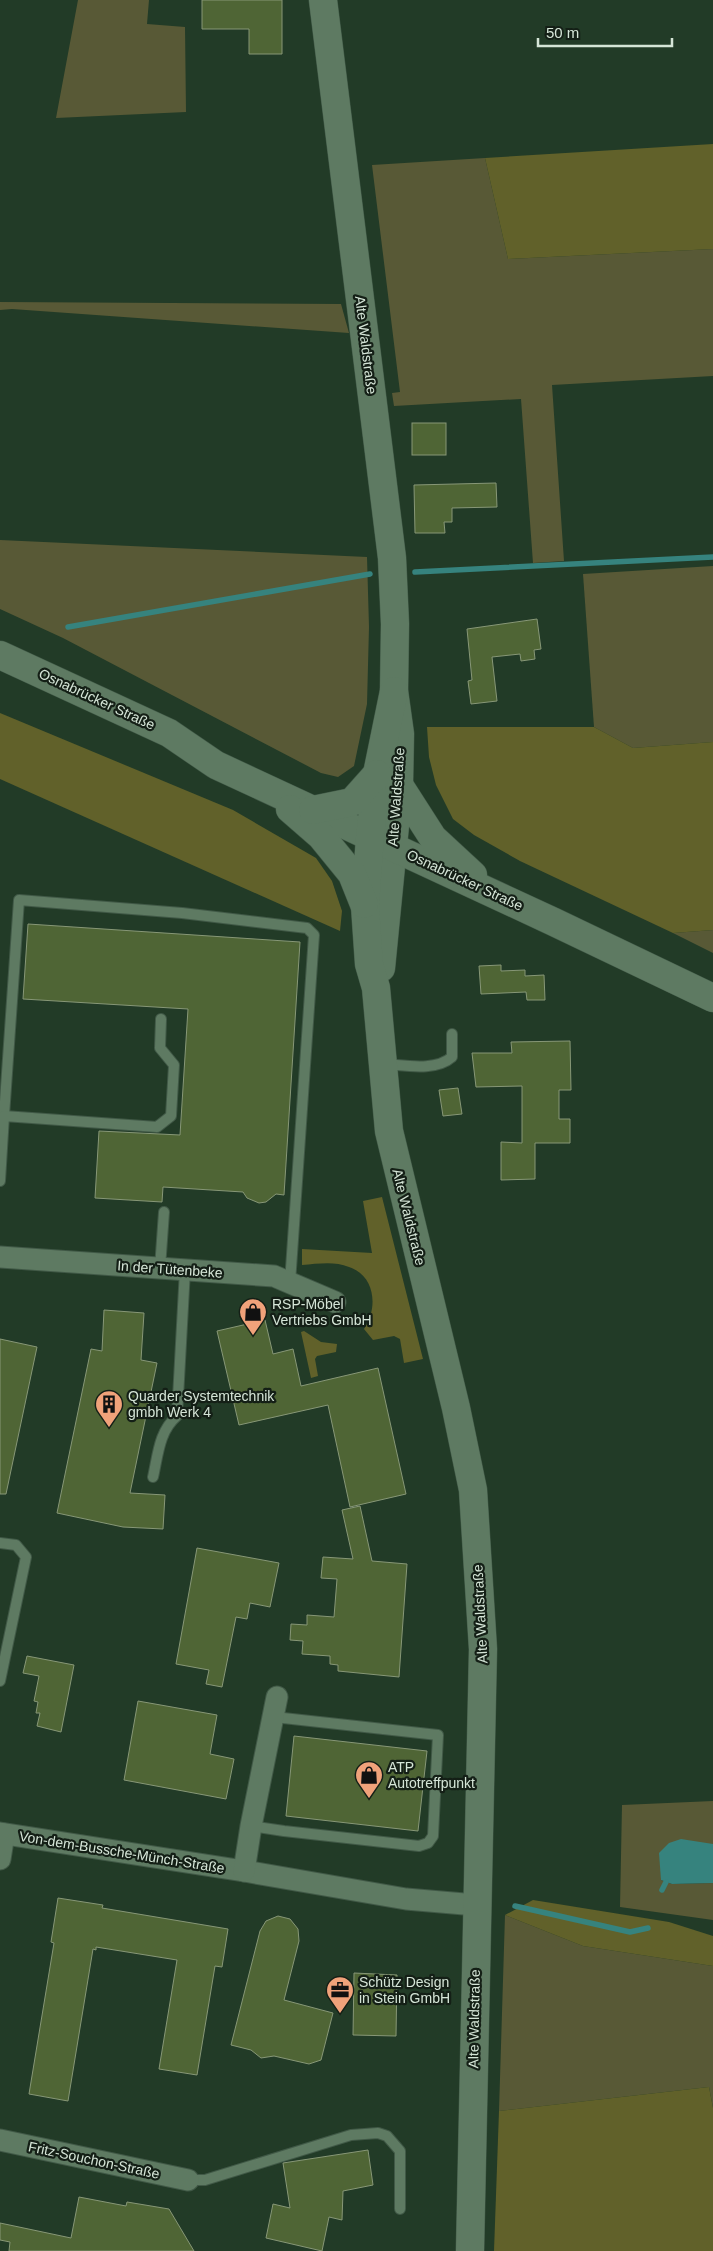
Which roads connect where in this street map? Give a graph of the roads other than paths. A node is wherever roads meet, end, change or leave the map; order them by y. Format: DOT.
graph roads {
  1 [pos="323,0"];
  2 [pos="0,655"];
  3 [pos="0,676"];
  4 [pos="216,765"];
  5 [pos="388,779"];
  6 [pos="268,790"];
  7 [pos="313,810"];
  8 [pos="381,842"];
  9 [pos="448,872"];
  10 [pos="492,893"];
  11 [pos="376,904"];
  12 [pos="713,998"];
  13 [pos="161,1019"];
  14 [pos="452,1034"];
  15 [pos="382,1064"];
  16 [pos="4,1116"];
  17 [pos="0,1181"];
  18 [pos="164,1212"];
  19 [pos="0,1257"];
  20 [pos="160,1268"];
  21 [pos="185,1270"];
  22 [pos="290,1284"];
  23 [pos="334,1302"];
  24 [pos="153,1477"];
  25 [pos="0,1543"];
  26 [pos="0,1681"];
  27 [pos="275,1707"];
  28 [pos="251,1826"];
  29 [pos="2,1834"];
  30 [pos="0,1859"];
  31 [pos="244,1871"];
  32 [pos="476,1905"];
  33 [pos="0,2140"];
  34 [pos="188,2180"];
  35 [pos="400,2209"];
  36 [pos="470,2251"];
  1 -- 5 [label="street, Alte Waldstraße"];
  2 -- 4 [label="street, Osnabrücker Straße"];
  3 -- 4 [label="street, Osnabrücker Straße"];
  4 -- 6 [label="street, Osnabrücker Straße"];
  5 -- 7 [label="street, Alte Waldstraße"];
  5 -- 8 [label="street, Alte Waldstraße"];
  5 -- 10 [label="street"];
  6 -- 7 [label="street, Osnabrücker Straße"];
  6 -- 11 [label="street"];
  7 -- 8 [label="street, Osnabrücker Straße"];
  8 -- 9 [label="street, Osnabrücker Straße"];
  8 -- 11 [label="street, Alte Waldstraße"];
  9 -- 10 [label="street, Osnabrücker Straße"];
  9 -- 11 [label="street"];
  10 -- 12 [label="street, Osnabrücker Straße"];
  11 -- 15 [label="street, Alte Waldstraße"];
  13 -- 16 [label="lane"];
  14 -- 15 [label="lane"];
  15 -- 32 [label="street, Alte Waldstraße"];
  16 -- 17 [label="lane"];
  16 -- 22 [label="lane"];
  18 -- 20 [label="lane"];
  19 -- 20 [label="street, In der Tütenbeke"];
  20 -- 21 [label="street, In der Tütenbeke"];
  21 -- 22 [label="street, In der Tütenbeke"];
  21 -- 24 [label="lane"];
  22 -- 23 [label="street, In der Tütenbeke"];
  25 -- 26 [label="lane"];
  27 -- 28 [label="street, Von-dem-Bussche-Münch-Straße"];
  27 -- 28 [label="lane"];
  28 -- 31 [label="street, Von-dem-Bussche-Münch-Straße"];
  29 -- 30 [label="street"];
  29 -- 31 [label="street, Von-dem-Bussche-Münch-Straße"];
  31 -- 32 [label="street, Von-dem-Bussche-Münch-Straße"];
  32 -- 36 [label="street, Alte Waldstraße"];
  33 -- 34 [label="street, Fritz-Souchon-Straße"];
  34 -- 35 [label="lane"];
}
